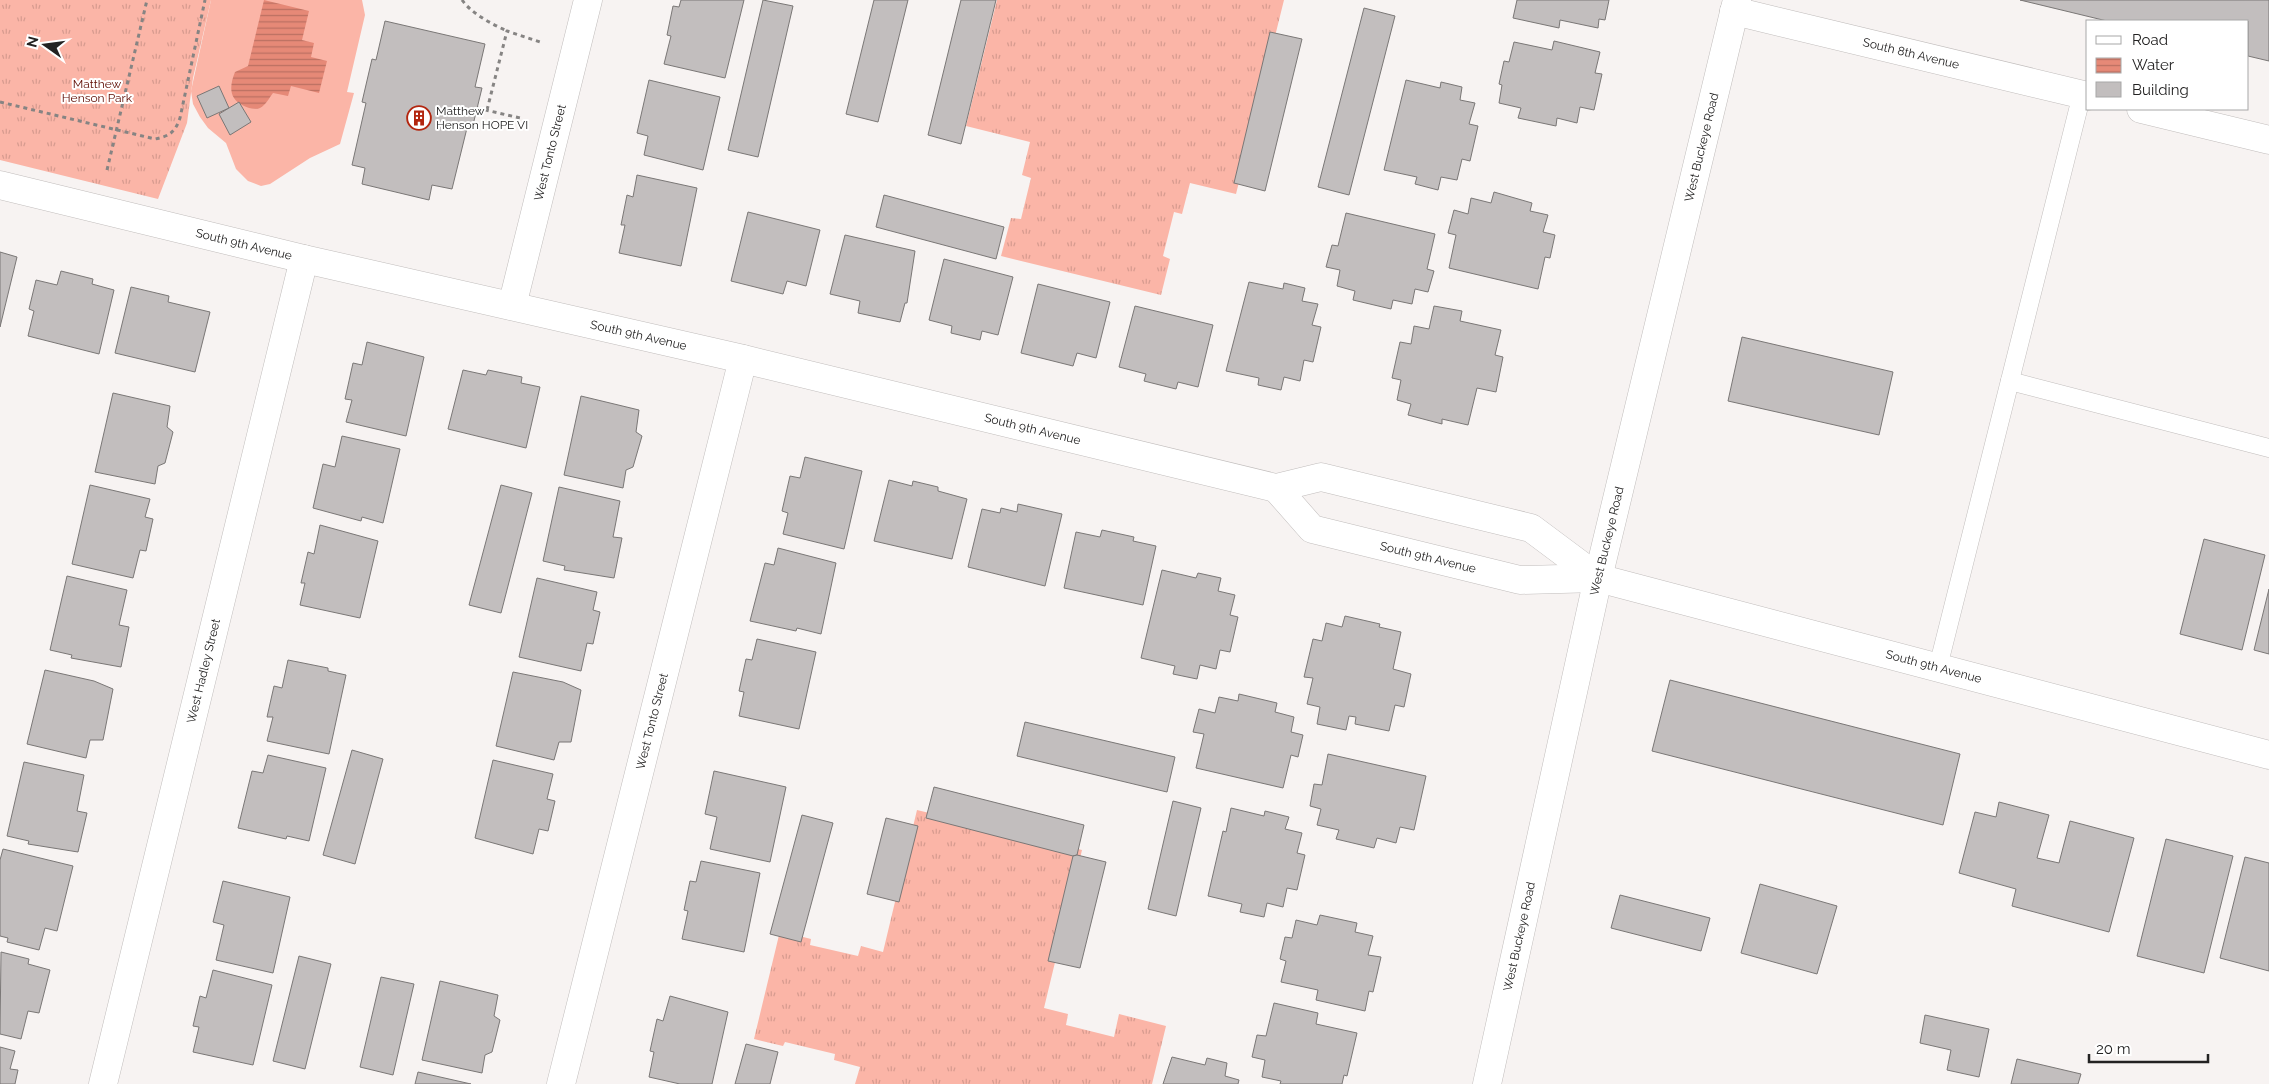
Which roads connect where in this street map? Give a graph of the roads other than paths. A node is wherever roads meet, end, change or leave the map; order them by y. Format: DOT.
graph roads {
  1 [pos="588,0"];
  2 [pos="1735,6"];
  3 [pos="2085,95"];
  4 [pos="2145,110"];
  5 [pos="2269,140"];
  6 [pos="0,185"];
  7 [pos="304,259"];
  8 [pos="512,306"];
  9 [pos="743,359"];
  10 [pos="2010,381"];
  11 [pos="2269,448"];
  12 [pos="1276,488"];
  13 [pos="1598,578"];
  14 [pos="1938,667"];
  15 [pos="2269,754"];
  16 [pos="103,1084"];
  17 [pos="561,1084"];
  18 [pos="1487,1084"];
  1 -- 8 [label="street, West Tonto Street"];
  2 -- 3 [label="street, South 8th Avenue"];
  2 -- 13 [label="street, West Buckeye Road"];
  3 -- 10 [label="lane"];
  4 -- 5 [label="street"];
  6 -- 7 [label="street, South 9th Avenue"];
  7 -- 8 [label="street, South 9th Avenue"];
  7 -- 16 [label="street, West Hadley Street"];
  8 -- 9 [label="street, South 9th Avenue"];
  9 -- 12 [label="street, South 9th Avenue"];
  9 -- 17 [label="street, West Tonto Street"];
  10 -- 11 [label="lane"];
  10 -- 14 [label="lane"];
  12 -- 13 [label="street, South 9th Avenue"];
  12 -- 13 [label="street, South 9th Avenue"];
  13 -- 14 [label="street, South 9th Avenue"];
  13 -- 18 [label="street, West Buckeye Road"];
  14 -- 15 [label="street, South 9th Avenue"];
}
